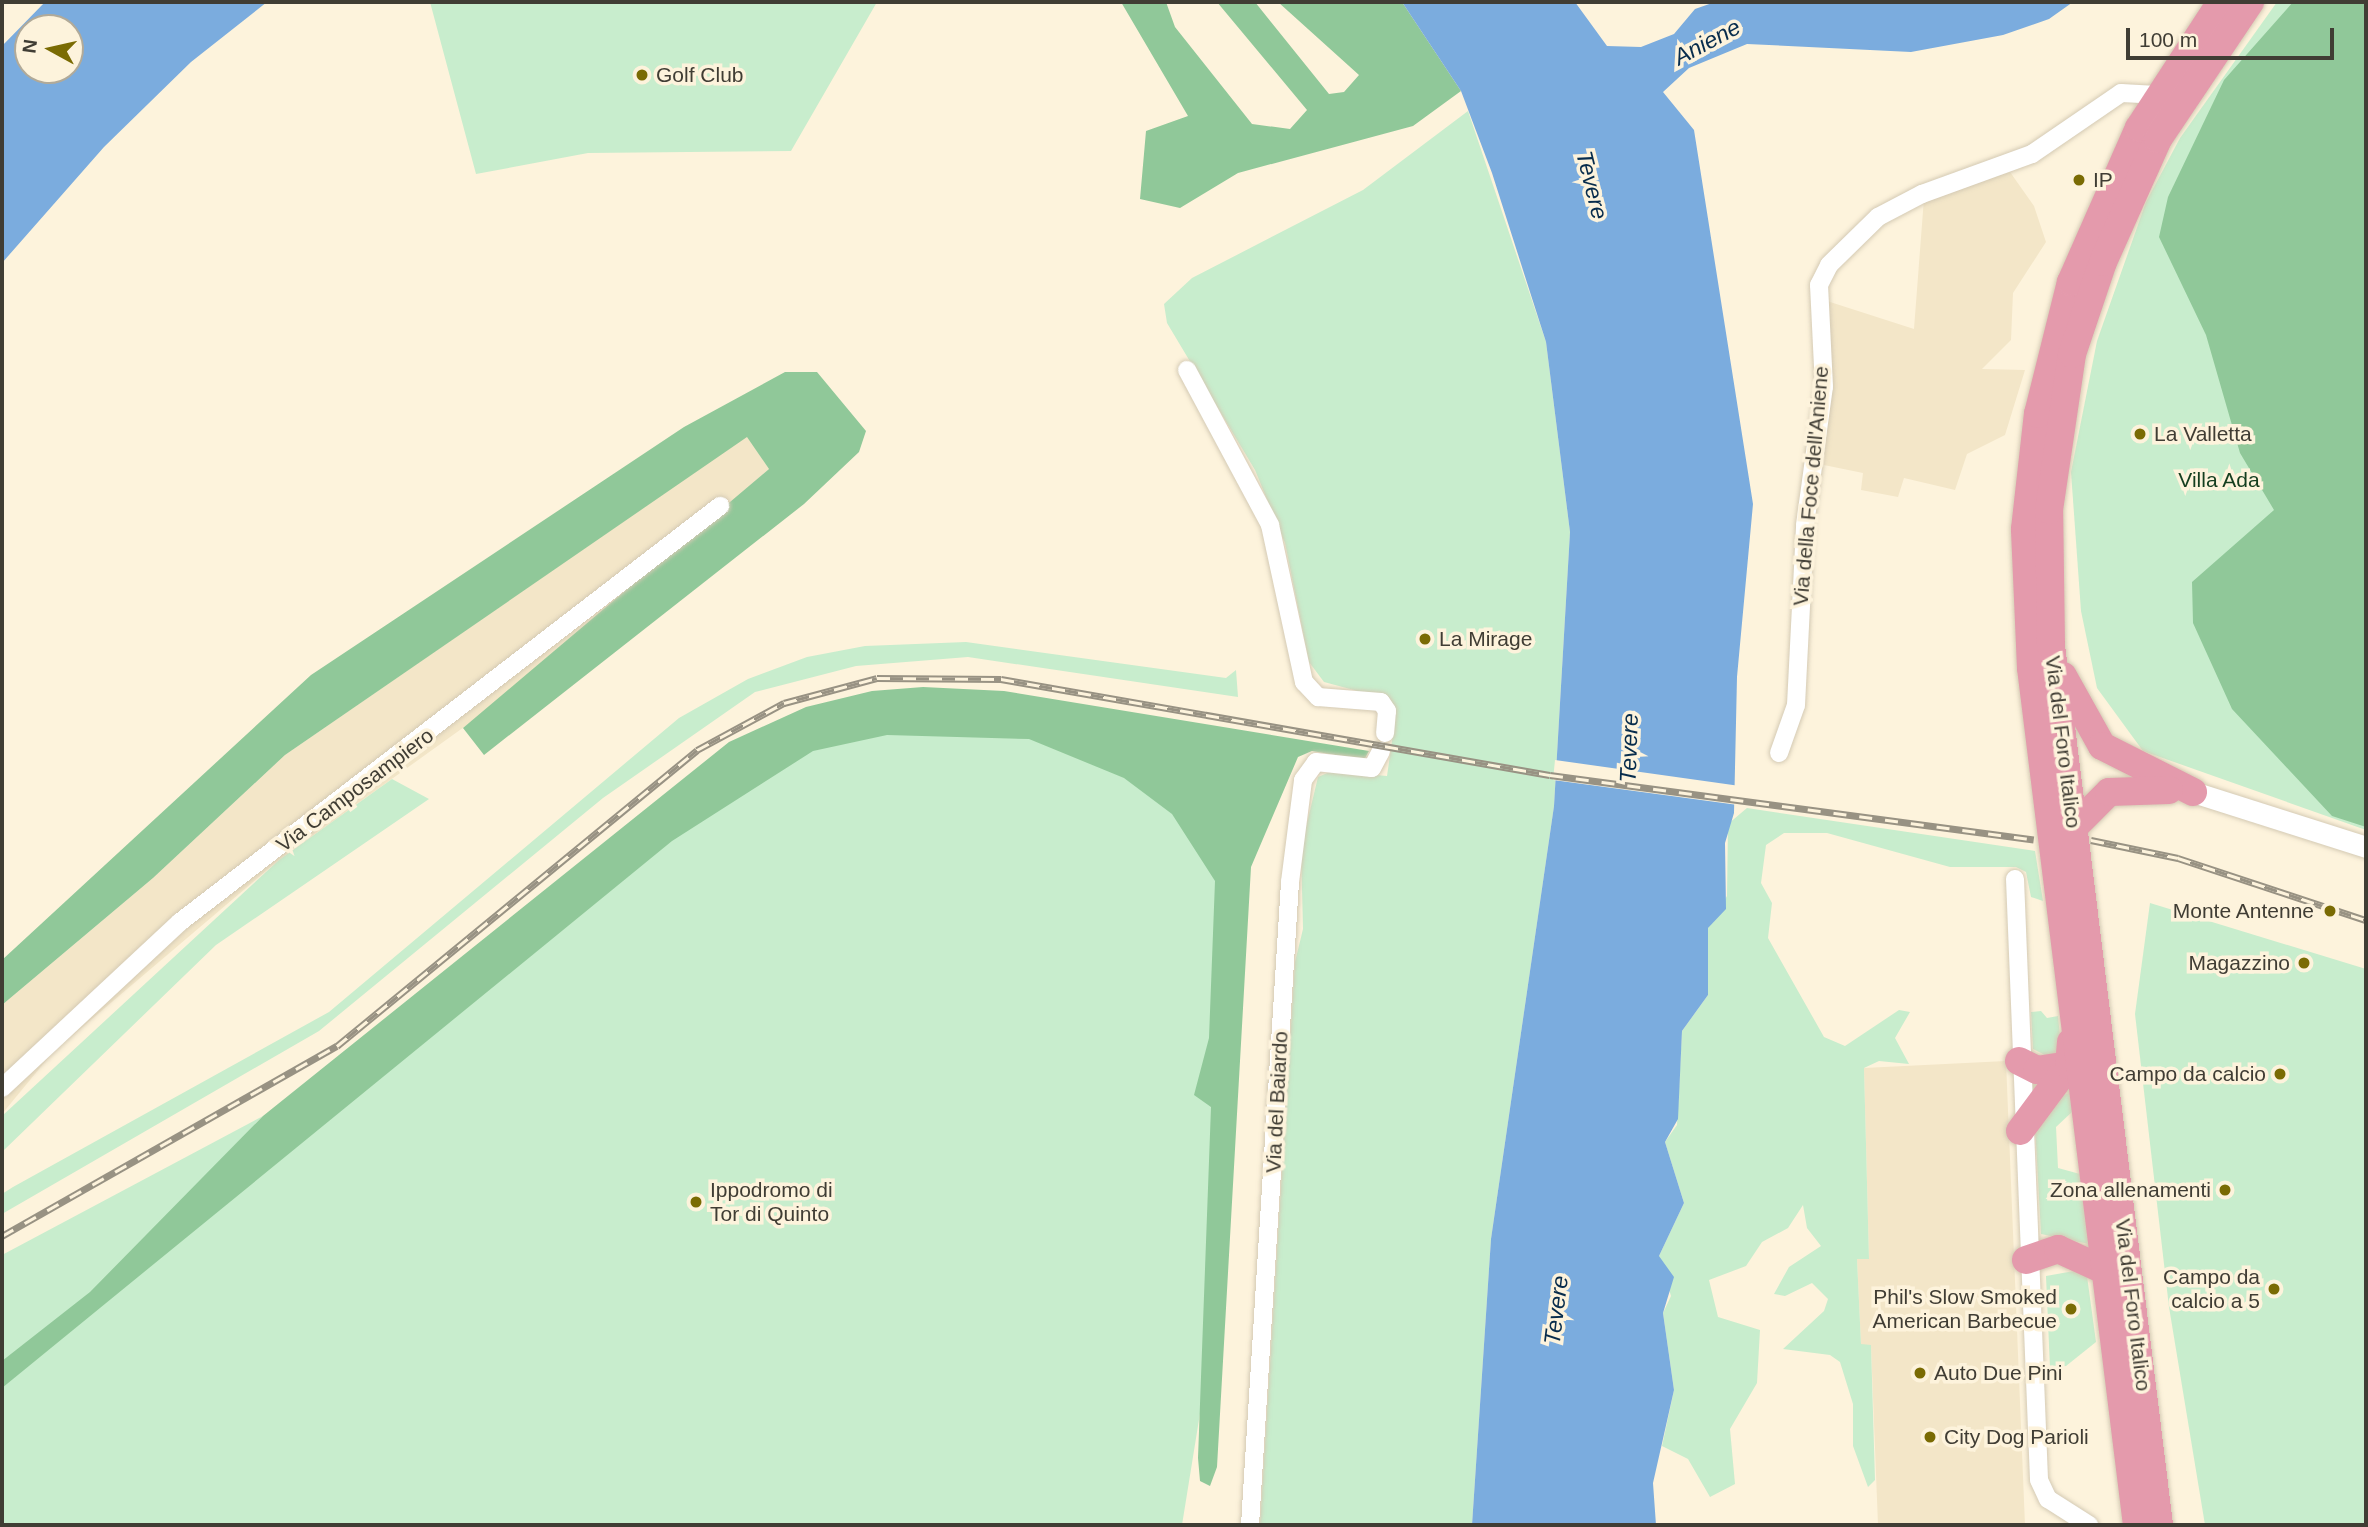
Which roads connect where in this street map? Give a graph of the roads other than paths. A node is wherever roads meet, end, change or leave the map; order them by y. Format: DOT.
graph roads {
  1 [pos="2221,2"];
  2 [pos="2250,2"];
  3 [pos="2157,95"];
  4 [pos="1187,370"];
  5 [pos="720,506"];
  6 [pos="2051,645"];
  7 [pos="1385,733"];
  8 [pos="1381,751"];
  9 [pos="1779,753"];
  10 [pos="2193,792"];
  11 [pos="2074,827"];
  12 [pos="2366,848"];
  13 [pos="2015,879"];
  14 [pos="2072,991"];
  15 [pos="2019,1061"];
  16 [pos="2068,1065"];
  17 [pos="2,1087"];
  18 [pos="2020,1131"];
  19 [pos="2026,1260"];
  20 [pos="2106,1271"];
  21 [pos="2148,1420"];
  22 [pos="1250,1525"];
  23 [pos="2089,1525"];
  24 [pos="2137,1525"];
  25 [pos="2159,1525"];
  26 [pos="2175,1525"];
  1 -- 3 [label="highway, Via del Foro Italico"];
  2 -- 6 [label="highway, Via del Foro Italico"];
  3 -- 9 [label="street, Via della Foce dell'Aniene"];
  3 -- 14 [label="highway, Via del Foro Italico"];
  4 -- 7 [label="street"];
  5 -- 17 [label="street, Via Camposampiero"];
  6 -- 10 [label="highway"];
  6 -- 11 [label="highway, Via del Foro Italico"];
  8 -- 22 [label="street, Via del Baiardo"];
  10 -- 11 [label="highway"];
  10 -- 12 [label="street"];
  11 -- 21 [label="highway, Via del Foro Italico"];
  13 -- 15 [label="street"];
  14 -- 16 [label="highway"];
  14 -- 20 [label="highway, Via del Foro Italico"];
  15 -- 16 [label="highway"];
  15 -- 18 [label="street"];
  16 -- 18 [label="highway"];
  18 -- 19 [label="street"];
  19 -- 20 [label="highway"];
  19 -- 23 [label="street"];
  20 -- 24 [label="highway, Via del Foro Italico"];
  21 -- 25 [label="highway, Via del Foro Italico"];
  21 -- 26 [label="highway"];
}
